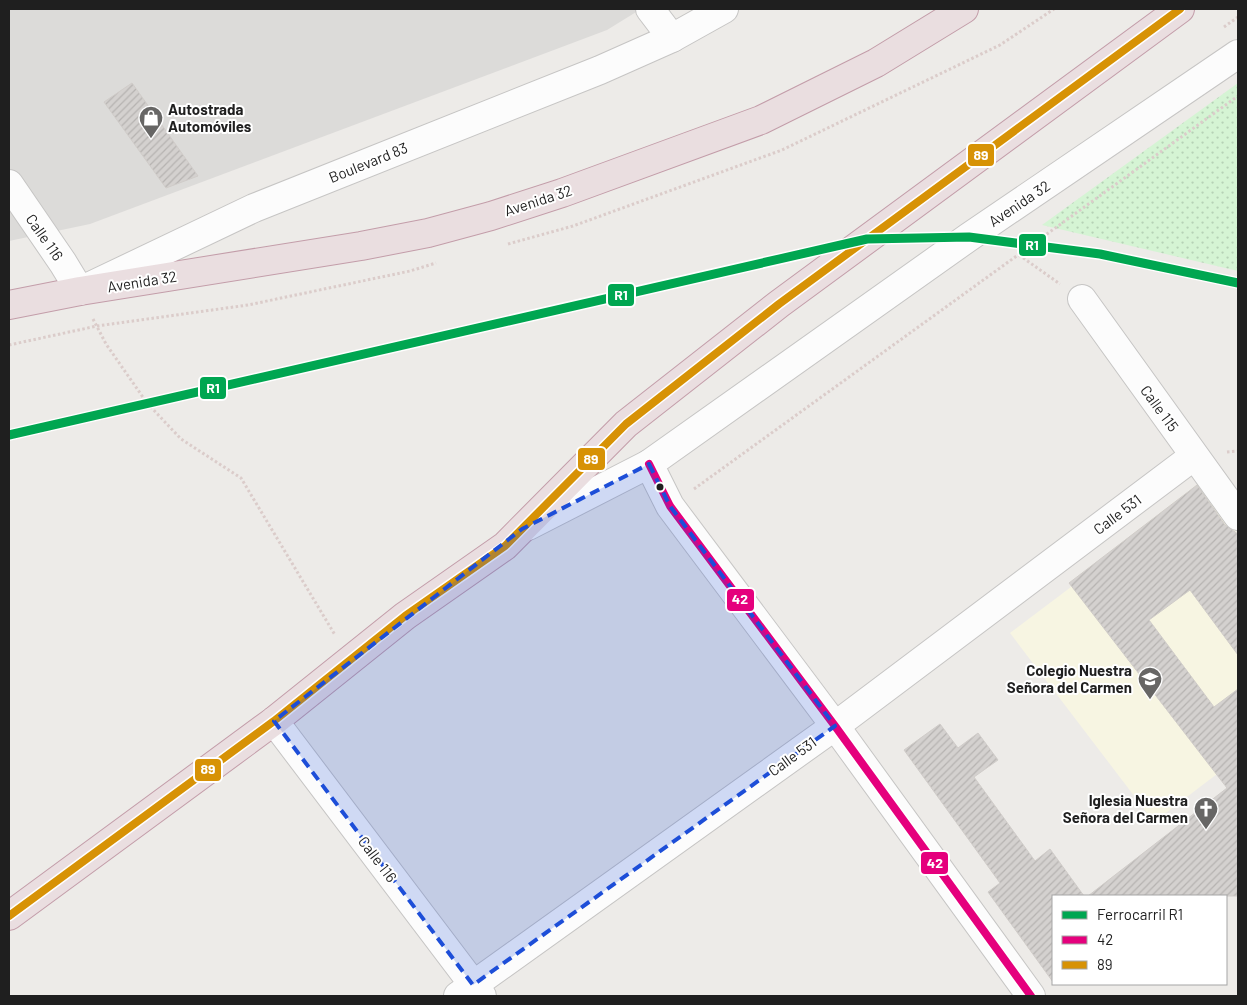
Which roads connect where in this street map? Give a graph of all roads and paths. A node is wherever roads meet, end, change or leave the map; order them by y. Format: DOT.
graph roads {
  1 [pos="650,9"];
  2 [pos="724,9"];
  3 [pos="964,9"];
  4 [pos="1180,9"];
  5 [pos="672,38"];
  6 [pos="1238,54"];
  7 [pos="1238,96"];
  8 [pos="9,184"];
  9 [pos="1019,255"];
  10 [pos="80,291"];
  11 [pos="1082,299"];
  12 [pos="9,305"];
  13 [pos="1194,456"];
  14 [pos="649,464"];
  15 [pos="670,506"];
  16 [pos="1238,516"];
  17 [pos="522,529"];
  18 [pos="350,660"];
  19 [pos="274,721"];
  20 [pos="835,726"];
  21 [pos="9,916"];
  22 [pos="471,992"];
  23 [pos="1031,996"];
  1 -- 5 [label="street"];
  2 -- 5 [label="street, Boulevard 83"];
  3 -- 10 [label="highway, Avenida 32"];
  4 -- 17 [label="highway, Avenida 32"];
  5 -- 10 [label="street, Boulevard 83"];
  6 -- 14 [label="street, Avenida 32"];
  7 -- 9 [label="path"];
  8 -- 10 [label="street, Calle 116"];
  9 -- 11 [label="path"];
  9 -- 15 [label="path"];
  10 -- 12 [label="highway, Boulevard 83"];
  10 -- 18 [label="path"];
  11 -- 13 [label="street, Calle 115"];
  13 -- 16 [label="street, Calle 115"];
  13 -- 20 [label="street, Calle 531"];
  14 -- 15 [label="street"];
  14 -- 17 [label="street, Avenida 32"];
  15 -- 20 [label="street"];
  17 -- 18 [label="highway, Avenida 32"];
  18 -- 19 [label="highway, Avenida 32"];
  19 -- 21 [label="highway, Avenida 32"];
  19 -- 22 [label="street, Calle 116"];
  20 -- 22 [label="street, Calle 531"];
  20 -- 23 [label="street"];
}
